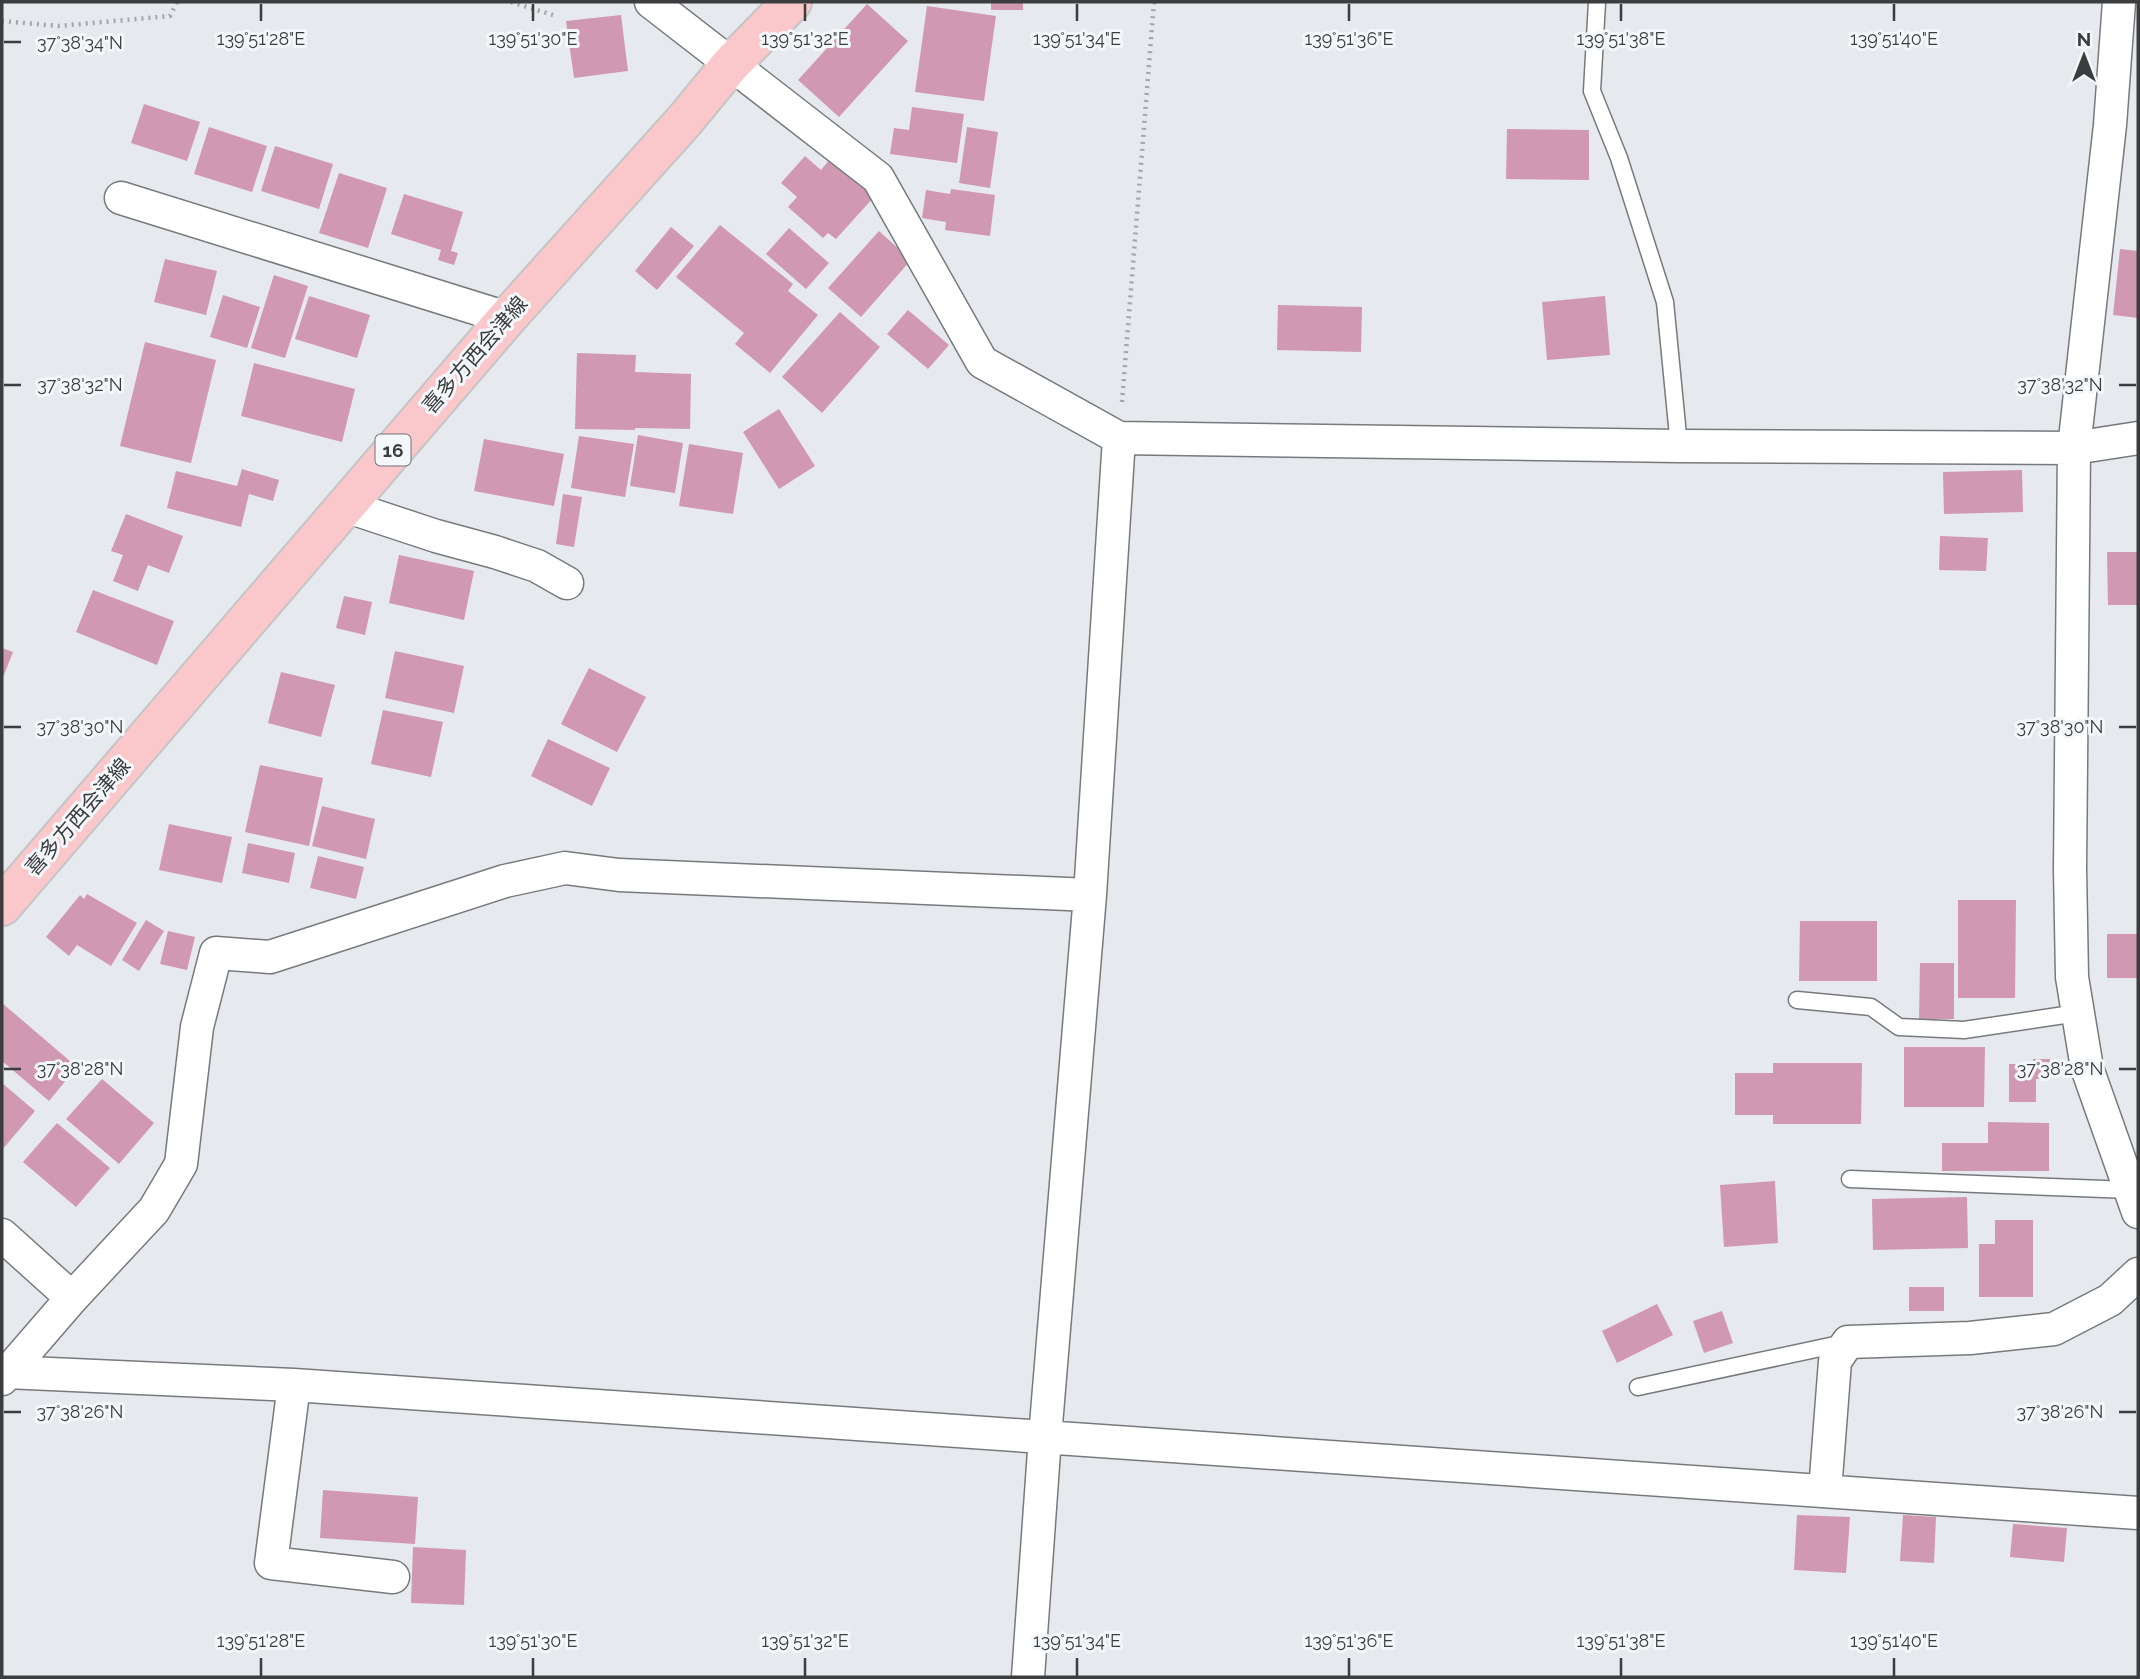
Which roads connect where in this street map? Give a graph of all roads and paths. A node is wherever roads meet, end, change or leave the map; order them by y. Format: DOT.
graph roads {
  1 [pos="177,2"];
  2 [pos="511,2"];
  3 [pos="651,2"];
  4 [pos="792,2"];
  5 [pos="1154,2"];
  6 [pos="1597,2"];
  7 [pos="2119,2"];
  8 [pos="553,15"];
  9 [pos="2,21"];
  10 [pos="731,64"];
  11 [pos="121,198"];
  12 [pos="507,318"];
  13 [pos="1119,438"];
  14 [pos="2138,438"];
  15 [pos="1679,446"];
  16 [pos="2074,448"];
  17 [pos="345,506"];
  18 [pos="567,583"];
  19 [pos="1090,895"];
  20 [pos="2,906"];
  21 [pos="1797,1000"];
  22 [pos="2078,1013"];
  23 [pos="1850,1179"];
  24 [pos="2134,1201"];
  25 [pos="2,1235"];
  26 [pos="2138,1273"];
  27 [pos="72,1298"];
  28 [pos="1848,1342"];
  29 [pos="4,1376"];
  30 [pos="294,1385"];
  31 [pos="1638,1387"];
  32 [pos="1045,1437"];
  33 [pos="1825,1491"];
  34 [pos="2138,1513"];
  35 [pos="393,1577"];
  36 [pos="1028,1677"];
  1 -- 9 [label="path"];
  2 -- 8 [label="path"];
  3 -- 10 [label="street"];
  4 -- 10 [label="main road, 喜多方西会津線 / 16"];
  5 -- 13 [label="path"];
  6 -- 15 [label="lane"];
  7 -- 16 [label="street"];
  10 -- 12 [label="main road, 喜多方西会津線 / 16"];
  10 -- 13 [label="street"];
  11 -- 12 [label="street"];
  12 -- 17 [label="main road, 喜多方西会津線 / 16"];
  13 -- 15 [label="street"];
  13 -- 19 [label="street"];
  14 -- 16 [label="street"];
  15 -- 16 [label="street"];
  16 -- 22 [label="street"];
  17 -- 18 [label="street"];
  17 -- 20 [label="main road, 喜多方西会津線 / 16"];
  19 -- 27 [label="street"];
  19 -- 32 [label="street"];
  21 -- 22 [label="lane"];
  22 -- 24 [label="street"];
  23 -- 24 [label="lane"];
  25 -- 27 [label="street"];
  26 -- 28 [label="street"];
  27 -- 29 [label="street"];
  28 -- 31 [label="lane"];
  28 -- 33 [label="street"];
  29 -- 30 [label="street"];
  30 -- 32 [label="street"];
  30 -- 35 [label="street"];
  32 -- 33 [label="street"];
  32 -- 36 [label="street"];
  33 -- 34 [label="street"];
}
